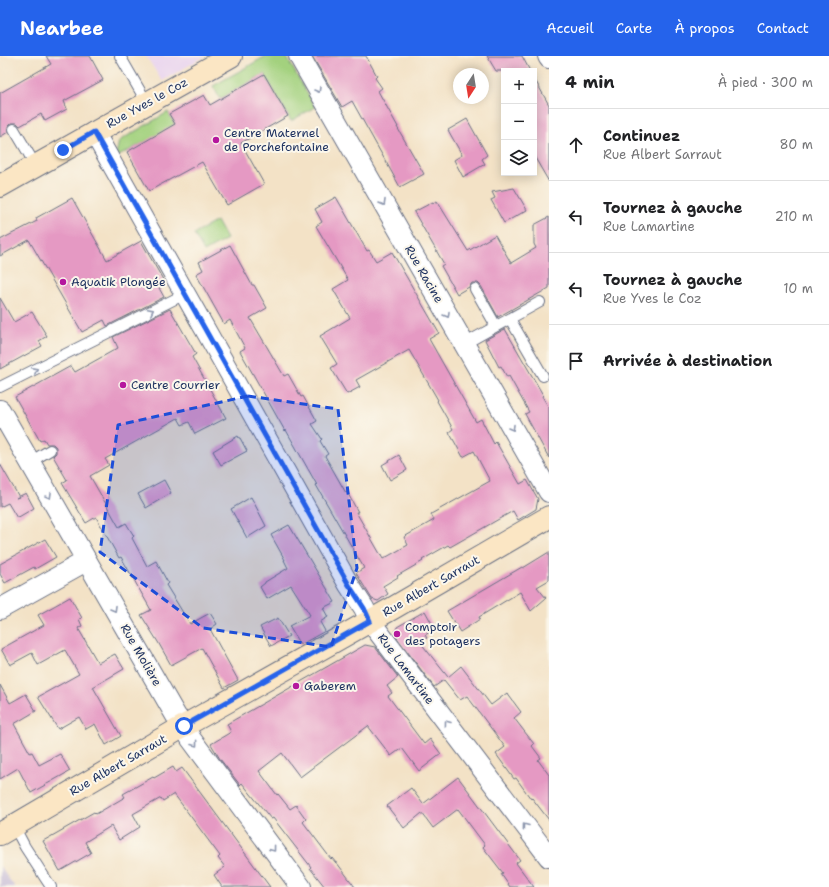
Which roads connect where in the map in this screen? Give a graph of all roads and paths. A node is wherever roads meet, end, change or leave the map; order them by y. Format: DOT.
graph roads {
  1 [pos="120,56"];
  2 [pos="231,56"];
  3 [pos="299,56"];
  4 [pos="147,103"];
  5 [pos="14,129"];
  6 [pos="94,132"];
  7 [pos="36,166"];
  8 [pos="0,186"];
  9 [pos="475,289"];
  10 [pos="185,294"];
  11 [pos="540,302"];
  12 [pos="510,319"];
  13 [pos="496,326"];
  14 [pos="464,344"];
  15 [pos="543,376"];
  16 [pos="0,387"];
  17 [pos="0,410"];
  18 [pos="50,450"];
  19 [pos="30,462"];
  20 [pos="549,492"];
  21 [pos="549,517"];
  22 [pos="86,560"];
  23 [pos="0,609"];
  24 [pos="370,621"];
  25 [pos="184,726"];
  26 [pos="7,830"];
  27 [pos="549,858"];
  28 [pos="51,887"];
  29 [pos="301,887"];
  1 -- 4 [label="lane"];
  2 -- 4 [label="main road, Rue Yves le Coz"];
  3 -- 14 [label="street, Rue Racine, one-way"];
  4 -- 6 [label="main road, Rue Yves le Coz"];
  5 -- 7 [label="lane"];
  6 -- 7 [label="main road, Rue Yves le Coz"];
  6 -- 10 [label="street, Rue Lamartine"];
  7 -- 8 [label="main road, Rue Yves le Coz"];
  9 -- 13 [label="lane"];
  16 -- 10 [label="lane, one-way"];
  10 -- 24 [label="street, Rue Lamartine"];
  11 -- 12 [label="lane"];
  12 -- 13 [label="lane"];
  12 -- 15 [label="lane"];
  13 -- 14 [label="lane"];
  14 -- 20 [label="street, Rue Racine, one-way"];
  17 -- 19 [label="street, Rue Molière"];
  18 -- 19 [label="lane"];
  19 -- 22 [label="street, Rue Molière, one-way"];
  21 -- 24 [label="main road, Rue Albert Sarraut"];
  22 -- 23 [label="street"];
  22 -- 25 [label="street, Rue Molière, one-way"];
  24 -- 25 [label="main road, Rue Albert Sarraut"];
  27 -- 24 [label="street, Rue Lamartine, one-way"];
  25 -- 26 [label="main road, Rue Albert Sarraut"];
  25 -- 29 [label="street, Rue Molière, one-way"];
  26 -- 28 [label="lane"];
}
